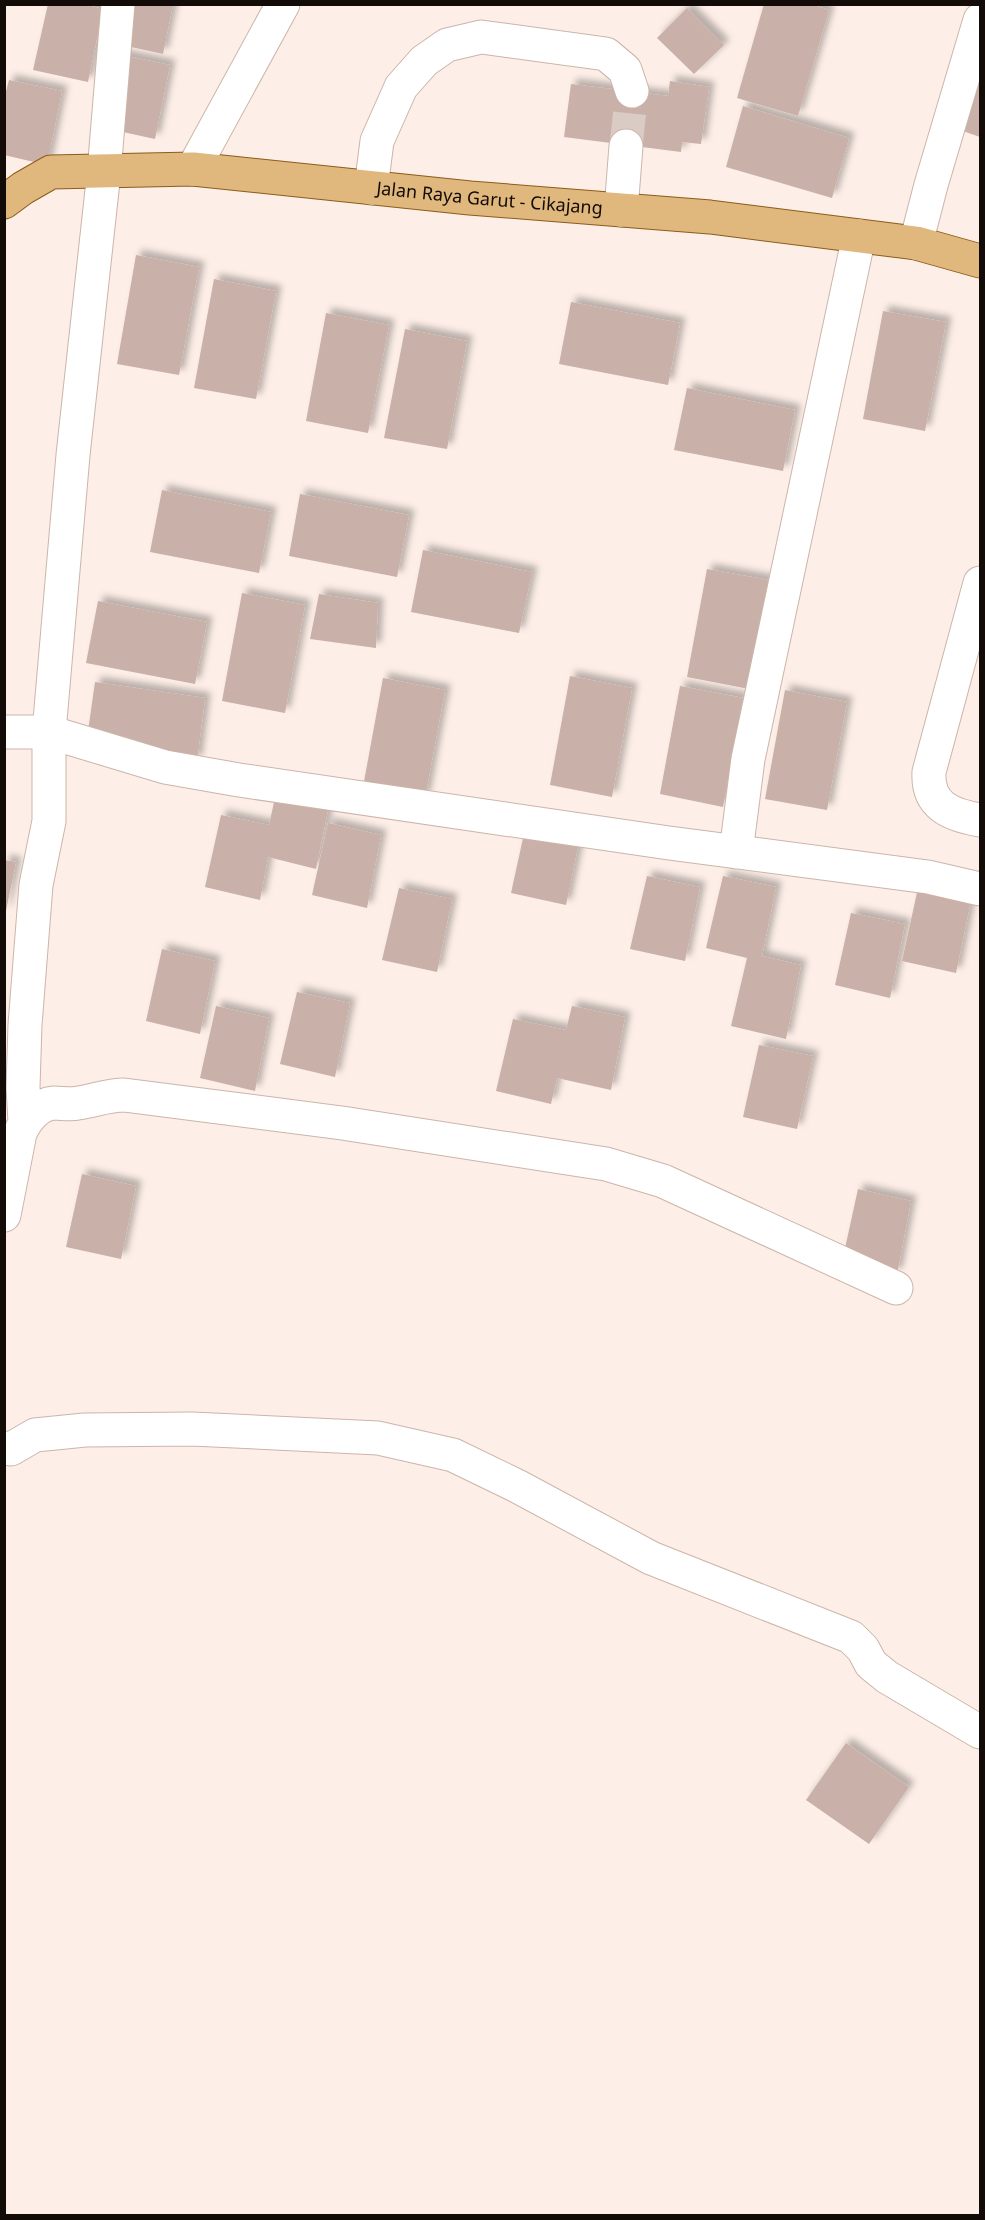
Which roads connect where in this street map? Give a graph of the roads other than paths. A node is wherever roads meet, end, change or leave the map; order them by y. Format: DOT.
graph roads {
  1 [pos="118,4"];
  2 [pos="283,4"];
  3 [pos="981,20"];
  4 [pos="632,91"];
  5 [pos="626,146"];
  6 [pos="193,169"];
  7 [pos="105,172"];
  8 [pos="371,188"];
  9 [pos="4,202"];
  10 [pos="621,210"];
  11 [pos="860,236"];
  12 [pos="916,243"];
  13 [pos="981,261"];
  14 [pos="981,583"];
  15 [pos="4,732"];
  16 [pos="49,732"];
  17 [pos="981,820"];
  18 [pos="736,852"];
  19 [pos="981,889"];
  20 [pos="25,1122"];
  21 [pos="4,1215"];
  22 [pos="896,1288"];
  23 [pos="4,1448"];
  24 [pos="981,1732"];
  1 -- 7 [label="street"];
  2 -- 6 [label="street"];
  3 -- 12 [label="street"];
  4 -- 8 [label="street"];
  5 -- 10 [label="street"];
  6 -- 7 [label="main road, Jalan Raya Garut - Cikajang"];
  6 -- 8 [label="main road, Jalan Raya Garut - Cikajang"];
  7 -- 9 [label="main road, Jalan Raya Garut - Cikajang"];
  7 -- 16 [label="street"];
  8 -- 10 [label="main road, Jalan Raya Garut - Cikajang"];
  10 -- 11 [label="main road, Jalan Raya Garut - Cikajang"];
  11 -- 12 [label="main road, Jalan Raya Garut - Cikajang"];
  11 -- 18 [label="street"];
  12 -- 13 [label="main road, Jalan Raya Garut - Cikajang"];
  14 -- 17 [label="street"];
  15 -- 16 [label="street"];
  16 -- 18 [label="street"];
  16 -- 20 [label="street"];
  18 -- 19 [label="street"];
  20 -- 21 [label="street"];
  20 -- 22 [label="street"];
  23 -- 24 [label="street"];
}
